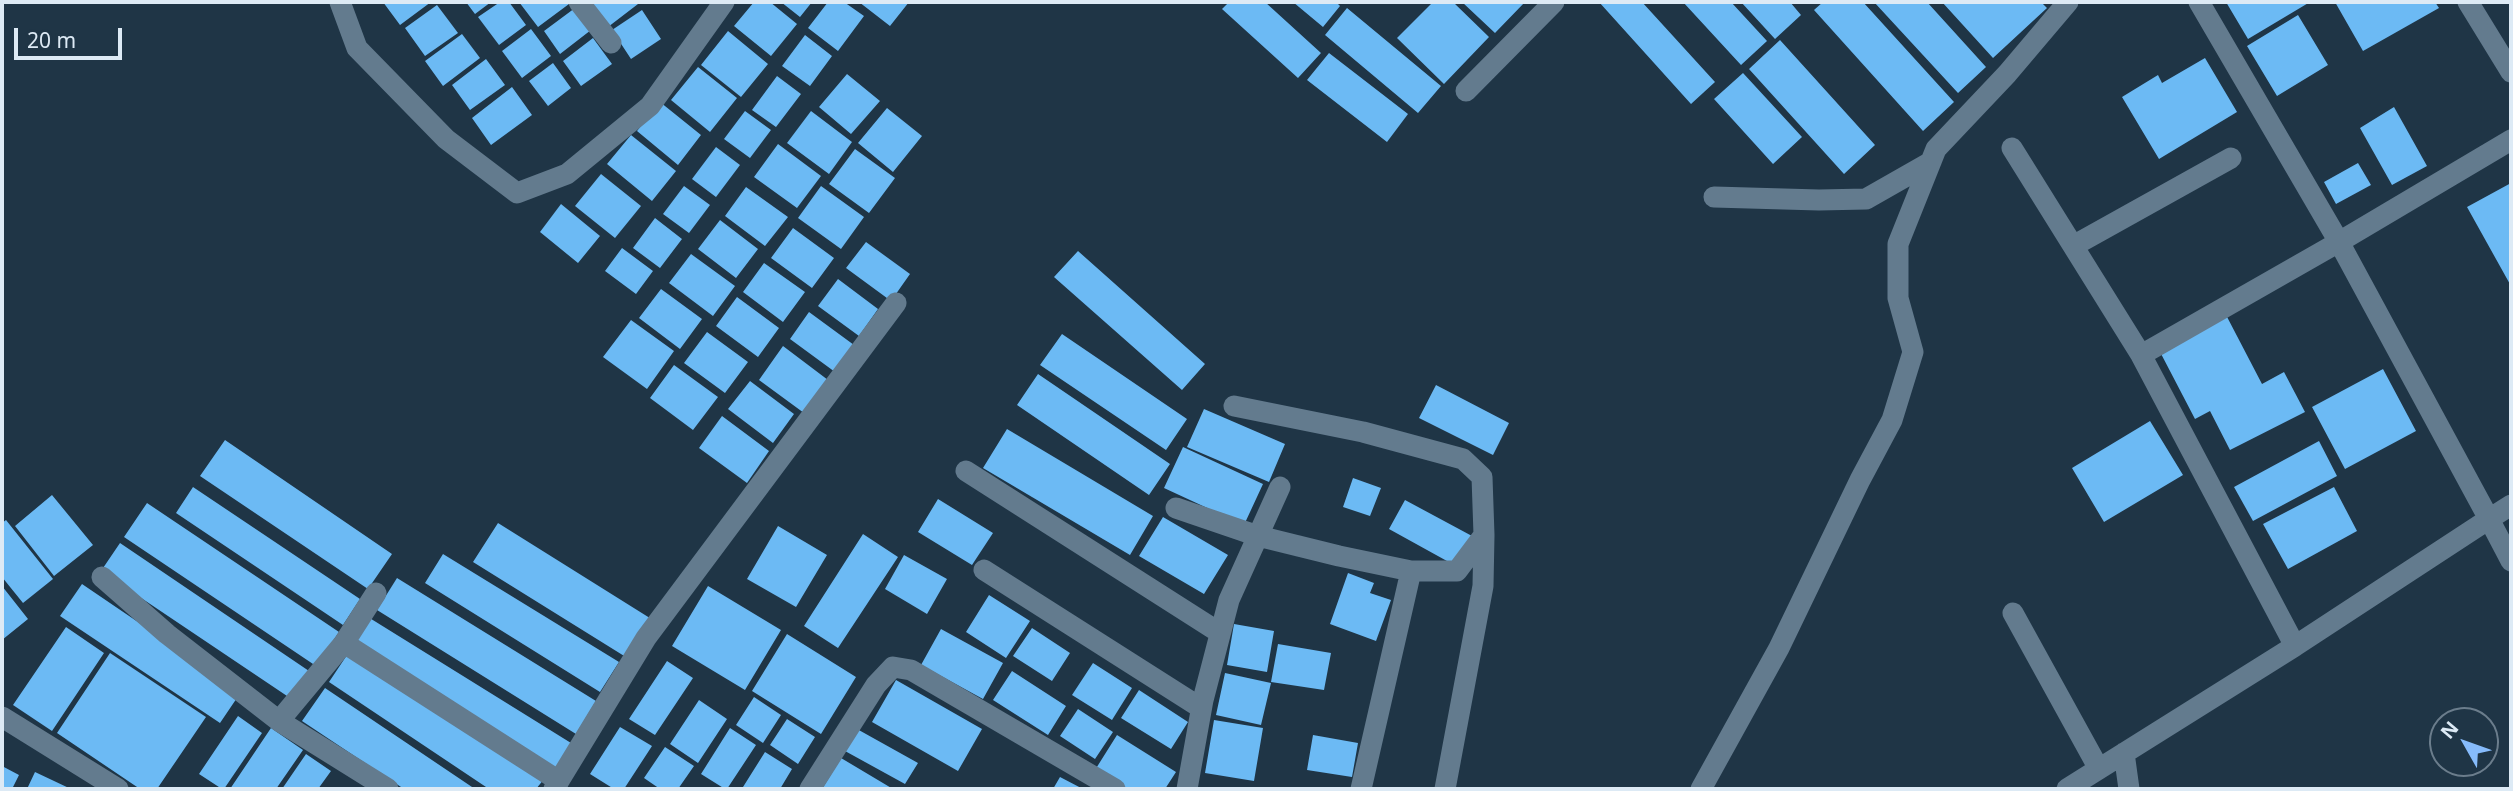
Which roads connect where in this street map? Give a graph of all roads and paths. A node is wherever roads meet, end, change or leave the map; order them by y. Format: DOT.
graph roads {
  1 [pos="340,2"];
  2 [pos="579,2"];
  3 [pos="724,2"];
  4 [pos="1554,2"];
  5 [pos="2068,2"];
  6 [pos="2199,2"];
  7 [pos="2468,2"];
  8 [pos="611,43"];
  9 [pos="2511,72"];
  10 [pos="1466,91"];
  11 [pos="2511,140"];
  12 [pos="2012,148"];
  13 [pos="2231,158"];
  14 [pos="1931,162"];
  15 [pos="1714,197"];
  16 [pos="2339,242"];
  17 [pos="2073,246"];
  18 [pos="896,303"];
  19 [pos="2141,355"];
  20 [pos="1234,406"];
  21 [pos="966,471"];
  22 [pos="1280,487"];
  23 [pos="2511,505"];
  24 [pos="1176,508"];
  25 [pos="2488,519"];
  26 [pos="1483,535"];
  27 [pos="1258,536"];
  28 [pos="2511,561"];
  29 [pos="984,570"];
  30 [pos="1411,571"];
  31 [pos="102,577"];
  32 [pos="376,593"];
  33 [pos="2012,613"];
  34 [pos="1220,633"];
  35 [pos="344,643"];
  36 [pos="2295,646"];
  37 [pos="1201,708"];
  38 [pos="2,717"];
  39 [pos="279,721"];
  40 [pos="2124,753"];
  41 [pos="2099,769"];
  42 [pos="557,785"];
  43 [pos="118,789"];
  44 [pos="388,789"];
  45 [pos="810,789"];
  46 [pos="1115,789"];
  47 [pos="1187,789"];
  48 [pos="1361,789"];
  49 [pos="1445,789"];
  50 [pos="1701,789"];
  51 [pos="2067,789"];
  52 [pos="2129,789"];
  1 -- 3 [label="street"];
  2 -- 8 [label="street"];
  4 -- 10 [label="street"];
  5 -- 14 [label="street"];
  6 -- 16 [label="street"];
  7 -- 9 [label="street"];
  11 -- 16 [label="street"];
  12 -- 17 [label="street"];
  13 -- 17 [label="street"];
  14 -- 15 [label="street"];
  14 -- 50 [label="street"];
  16 -- 19 [label="street"];
  16 -- 25 [label="street"];
  17 -- 19 [label="street"];
  18 -- 42 [label="street"];
  19 -- 36 [label="street"];
  20 -- 26 [label="street"];
  21 -- 34 [label="street"];
  22 -- 27 [label="street"];
  23 -- 25 [label="street"];
  24 -- 27 [label="street"];
  25 -- 28 [label="street"];
  25 -- 36 [label="street"];
  26 -- 30 [label="street"];
  26 -- 49 [label="street"];
  27 -- 30 [label="street"];
  27 -- 34 [label="street"];
  29 -- 37 [label="street"];
  30 -- 48 [label="street"];
  31 -- 39 [label="street"];
  32 -- 35 [label="street"];
  33 -- 41 [label="street"];
  34 -- 37 [label="street"];
  35 -- 39 [label="street"];
  35 -- 42 [label="street"];
  36 -- 40 [label="street"];
  37 -- 47 [label="street"];
  38 -- 43 [label="street"];
  39 -- 44 [label="street"];
  40 -- 41 [label="street"];
  40 -- 52 [label="street"];
  41 -- 51 [label="street"];
  45 -- 46 [label="street"];
}
